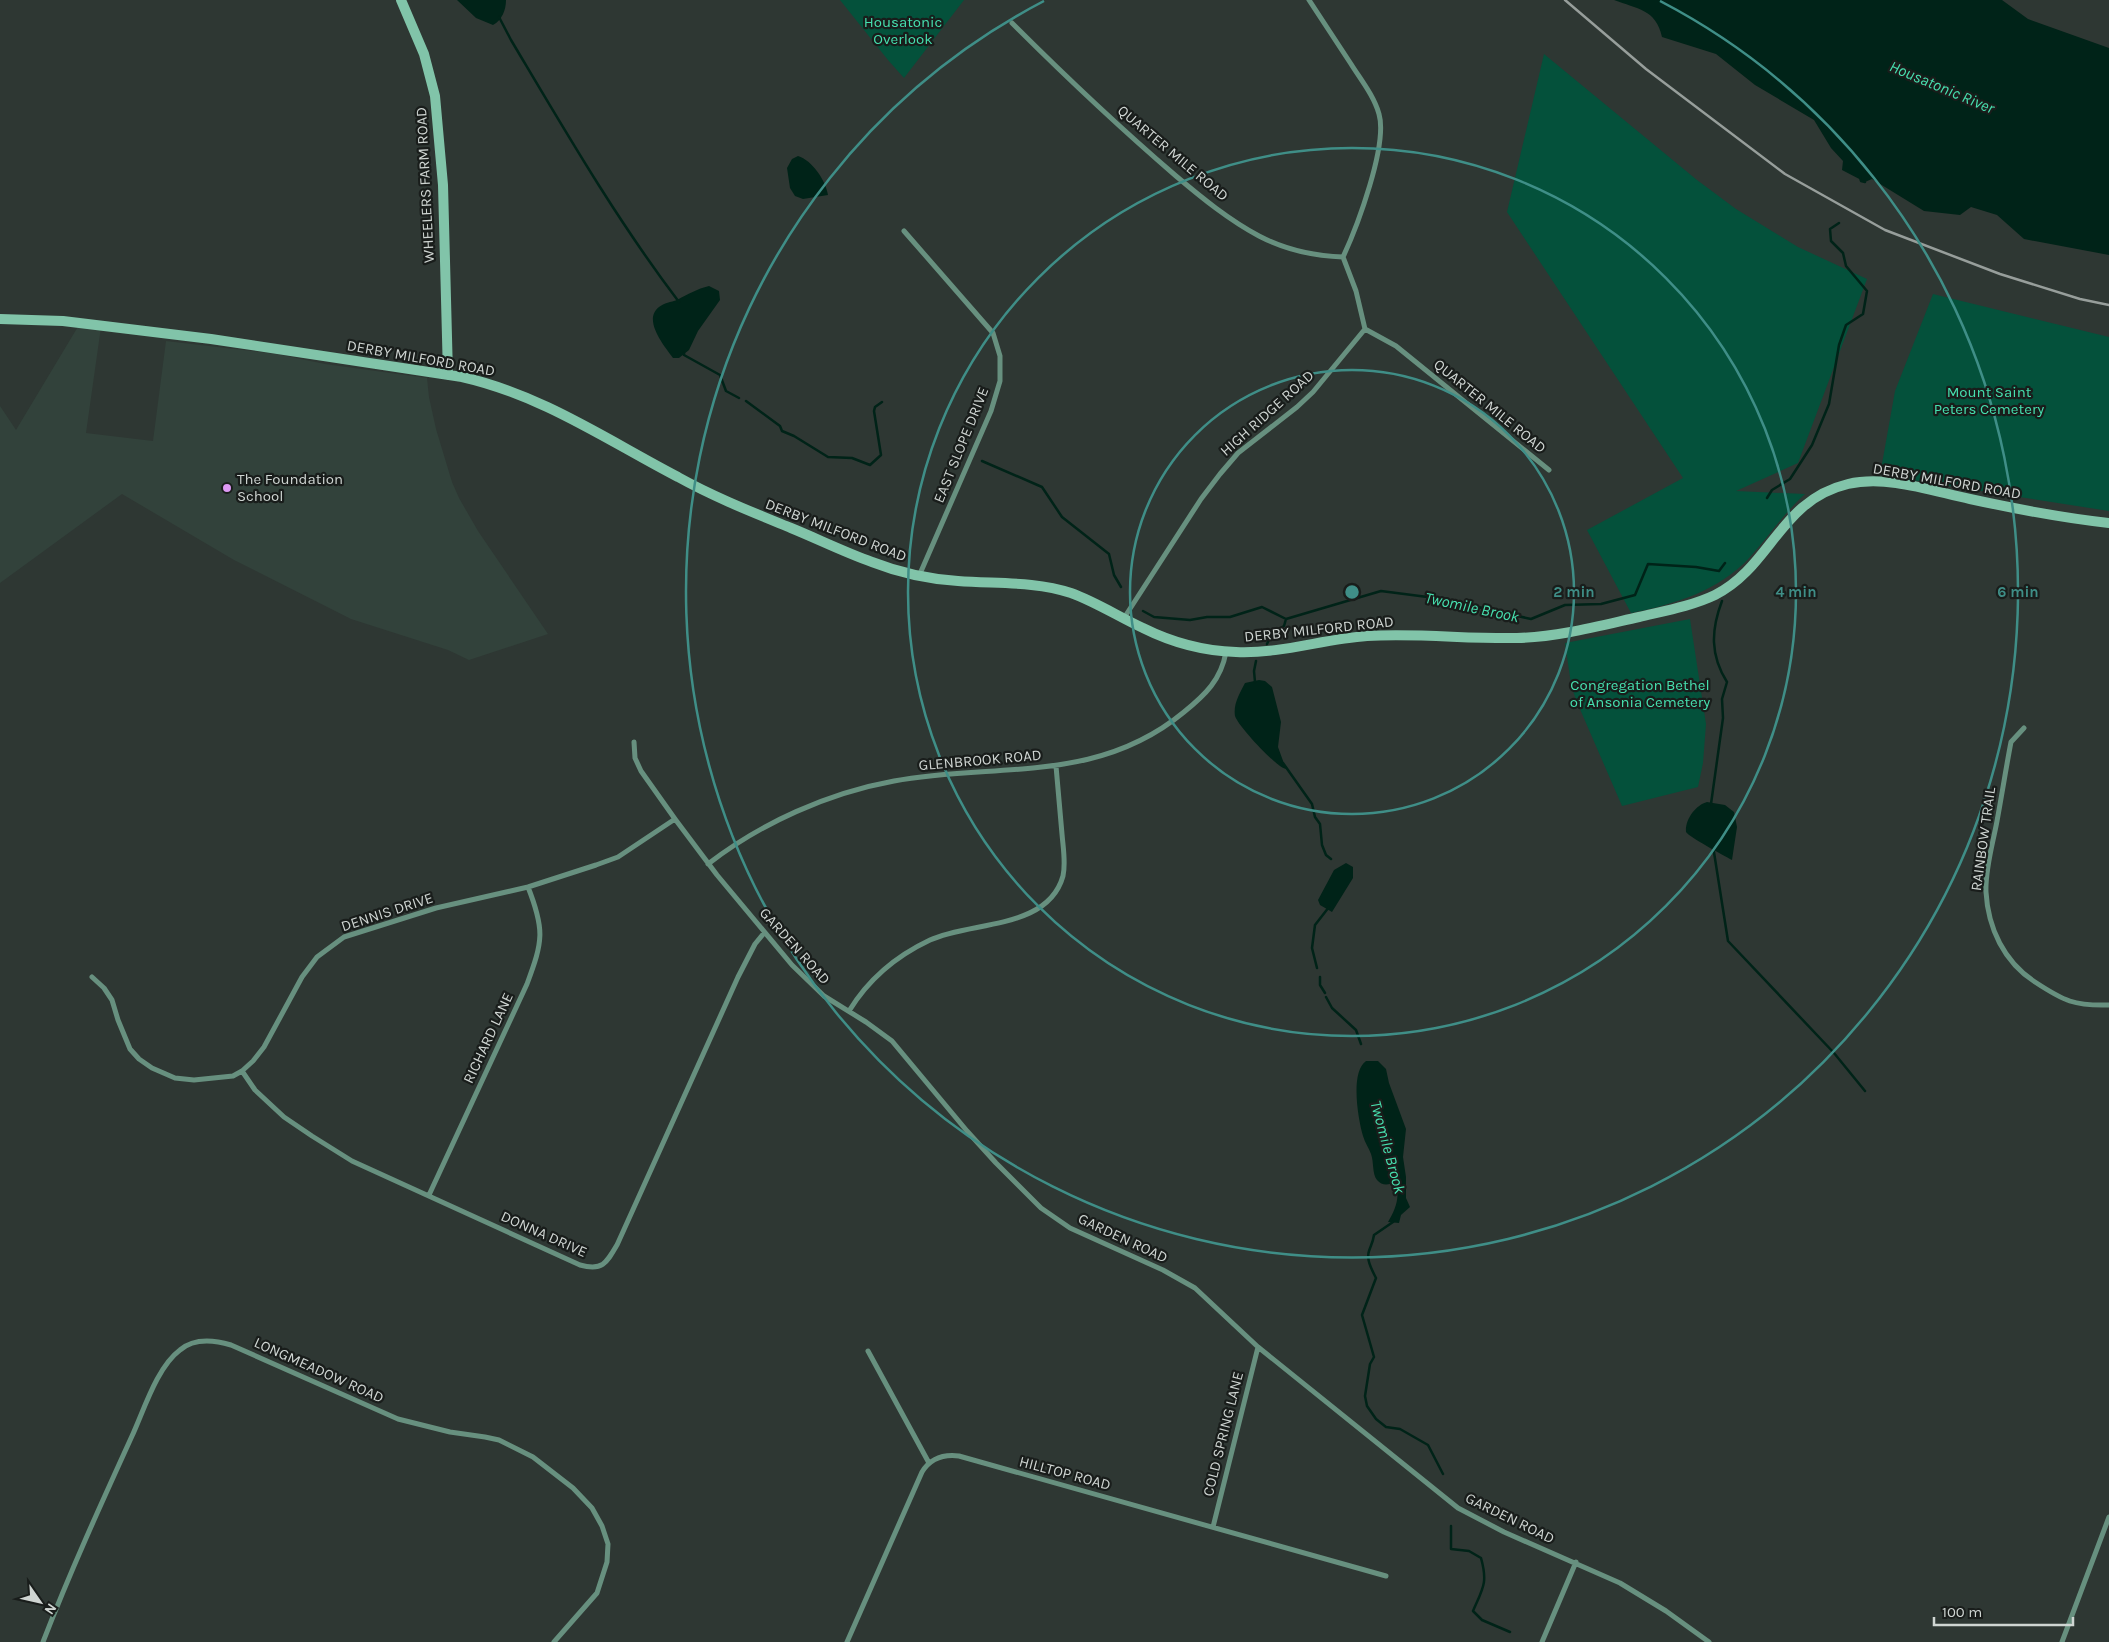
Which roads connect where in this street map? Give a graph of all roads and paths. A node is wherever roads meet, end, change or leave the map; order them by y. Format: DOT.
graph roads {
  1 [pos="401,0"];
  2 [pos="1309,0"];
  3 [pos="1012,23"];
  4 [pos="904,231"];
  5 [pos="1343,257"];
  6 [pos="0,319"];
  7 [pos="1366,329"];
  8 [pos="448,375"];
  9 [pos="1549,470"];
  10 [pos="2109,523"];
  11 [pos="918,576"];
  12 [pos="1124,618"];
  13 [pos="1226,652"];
  14 [pos="2024,728"];
  15 [pos="634,742"];
  16 [pos="1056,766"];
  17 [pos="675,819"];
  18 [pos="708,864"];
  19 [pos="528,887"];
  20 [pos="764,933"];
  21 [pos="92,978"];
  22 [pos="2109,1006"];
  23 [pos="849,1012"];
  24 [pos="242,1071"];
  25 [pos="429,1194"];
  26 [pos="1258,1347"];
  27 [pos="868,1351"];
  28 [pos="929,1462"];
  29 [pos="2109,1518"];
  30 [pos="1213,1527"];
  31 [pos="1576,1562"];
  32 [pos="1386,1576"];
  33 [pos="43,1642"];
  34 [pos="554,1642"];
  35 [pos="847,1642"];
  36 [pos="1542,1642"];
  37 [pos="1710,1642"];
  38 [pos="2062,1642"];
  1 -- 8 [label="main road, WHEELERS FARM ROAD"];
  2 -- 5 [label="street"];
  3 -- 5 [label="street, QUARTER MILE ROAD"];
  4 -- 11 [label="street, EAST SLOPE DRIVE"];
  5 -- 7 [label="street"];
  6 -- 8 [label="main road, DERBY MILFORD ROAD"];
  7 -- 9 [label="street, QUARTER MILE ROAD"];
  7 -- 12 [label="street, HIGH RIDGE ROAD"];
  8 -- 11 [label="main road, DERBY MILFORD ROAD"];
  10 -- 13 [label="main road, DERBY MILFORD ROAD"];
  11 -- 12 [label="main road, DERBY MILFORD ROAD"];
  12 -- 13 [label="main road, DERBY MILFORD ROAD"];
  13 -- 16 [label="street, GLENBROOK ROAD"];
  14 -- 22 [label="street, RAINBOW TRAIL"];
  15 -- 17 [label="street, GARDEN ROAD"];
  16 -- 18 [label="street, GLENBROOK ROAD"];
  16 -- 23 [label="street"];
  17 -- 18 [label="street, GARDEN ROAD"];
  17 -- 19 [label="street, DENNIS DRIVE"];
  18 -- 20 [label="street, GARDEN ROAD"];
  19 -- 24 [label="street, DENNIS DRIVE"];
  19 -- 25 [label="street, RICHARD LANE"];
  20 -- 23 [label="street, GARDEN ROAD"];
  20 -- 25 [label="street, DONNA DRIVE"];
  21 -- 24 [label="street"];
  23 -- 26 [label="street, GARDEN ROAD"];
  24 -- 25 [label="street, DONNA DRIVE"];
  26 -- 30 [label="street, COLD SPRING LANE"];
  26 -- 31 [label="street, GARDEN ROAD"];
  27 -- 28 [label="street"];
  28 -- 30 [label="street, HILLTOP ROAD"];
  28 -- 35 [label="street"];
  29 -- 38 [label="street"];
  30 -- 32 [label="street, HILLTOP ROAD"];
  31 -- 36 [label="street"];
  31 -- 37 [label="street, GARDEN ROAD"];
  33 -- 34 [label="street, LONGMEADOW ROAD"];
}
